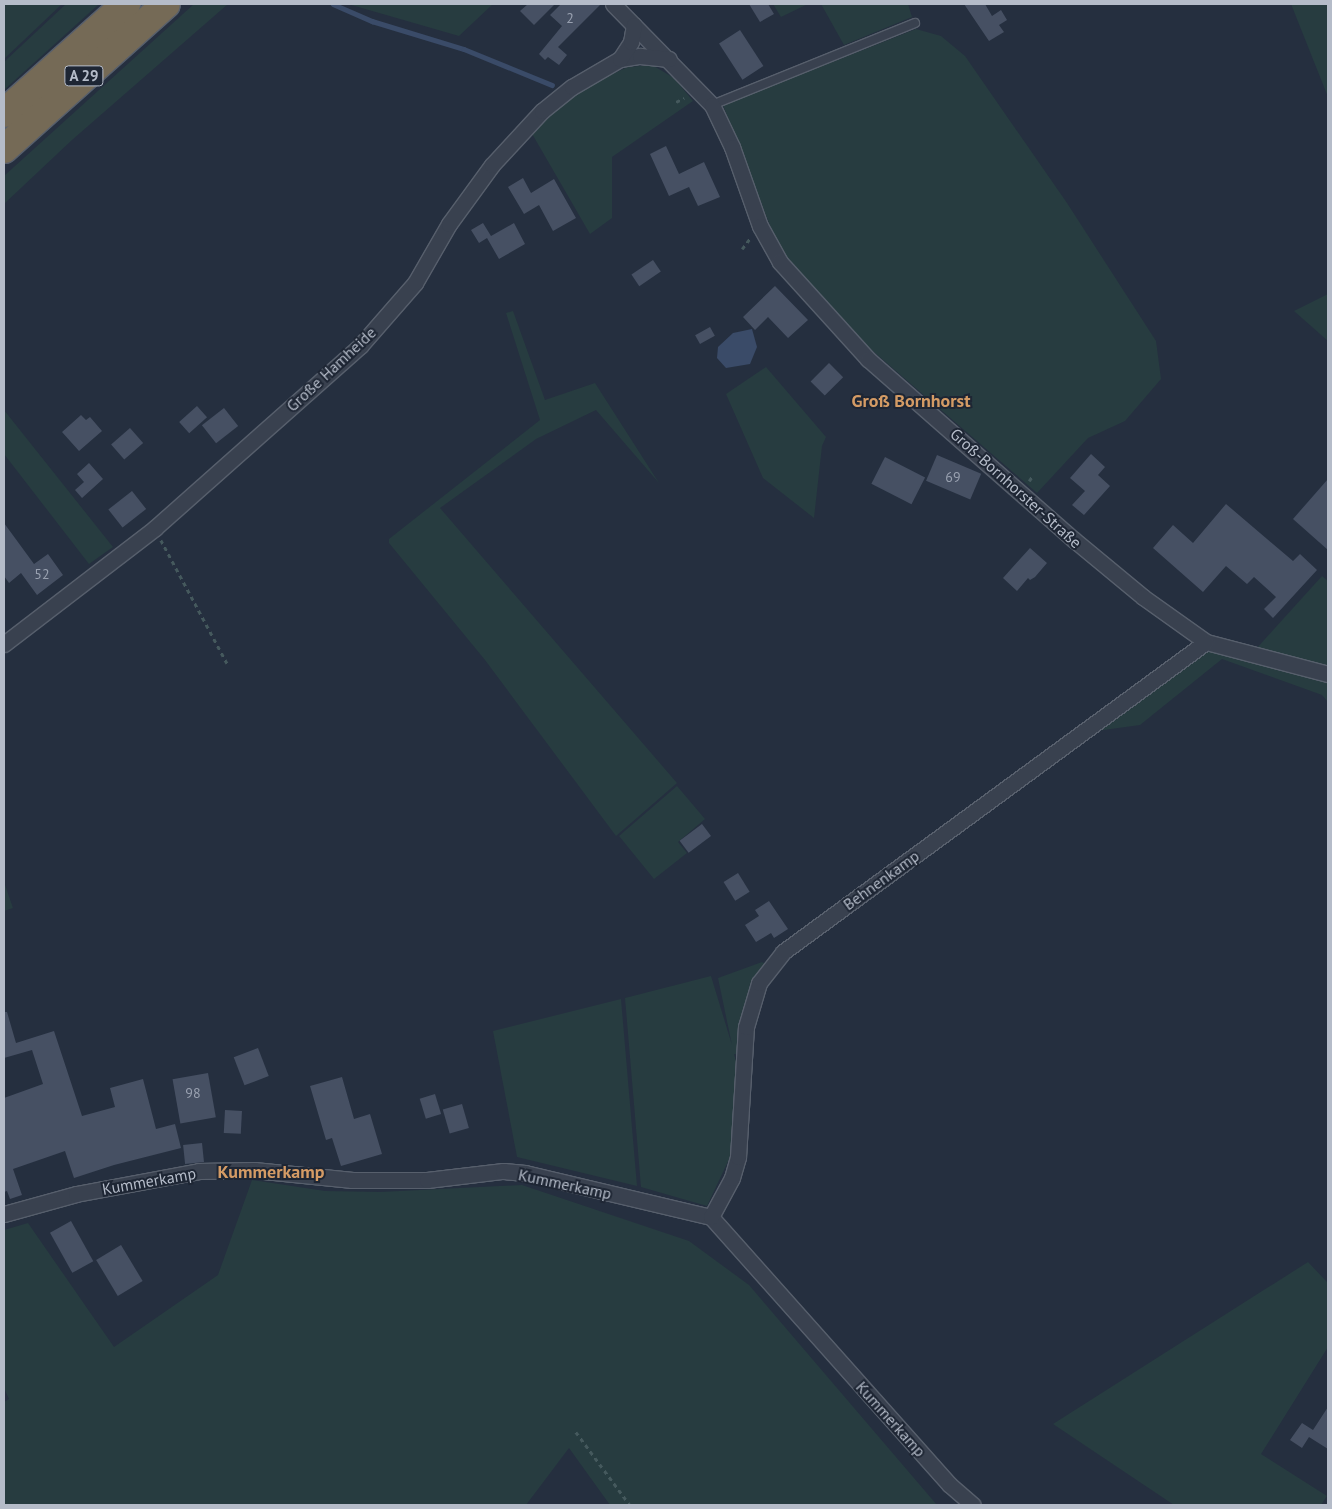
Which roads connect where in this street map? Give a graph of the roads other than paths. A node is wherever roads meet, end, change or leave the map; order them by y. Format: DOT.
graph roads {
  1 [pos="126,4"];
  2 [pos="166,4"];
  3 [pos="614,4"];
  4 [pos="915,23"];
  5 [pos="634,25"];
  6 [pos="620,59"];
  7 [pos="669,60"];
  8 [pos="712,105"];
  9 [pos="4,114"];
  10 [pos="4,149"];
  11 [pos="1206,642"];
  12 [pos="4,644"];
  13 [pos="1328,674"];
  14 [pos="4,1214"];
  15 [pos="711,1217"];
  16 [pos="973,1505"];
  1 -- 9 [label="highway, A 29"];
  2 -- 10 [label="highway, A 29"];
  3 -- 5 [label="street, Groß-Bornhorster-Straße"];
  4 -- 8 [label="lane"];
  5 -- 6 [label="street"];
  5 -- 7 [label="street, Groß-Bornhorster-Straße"];
  6 -- 7 [label="street, Große Hamheide"];
  6 -- 12 [label="street, Große Hamheide"];
  7 -- 8 [label="street, Groß-Bornhorster-Straße"];
  8 -- 11 [label="street, Groß-Bornhorster-Straße"];
  11 -- 13 [label="street, Groß-Bornhorster-Straße"];
  11 -- 15 [label="street, Behnenkamp"];
  14 -- 15 [label="street, Kummerkamp"];
  15 -- 16 [label="street, Kummerkamp"];
}
